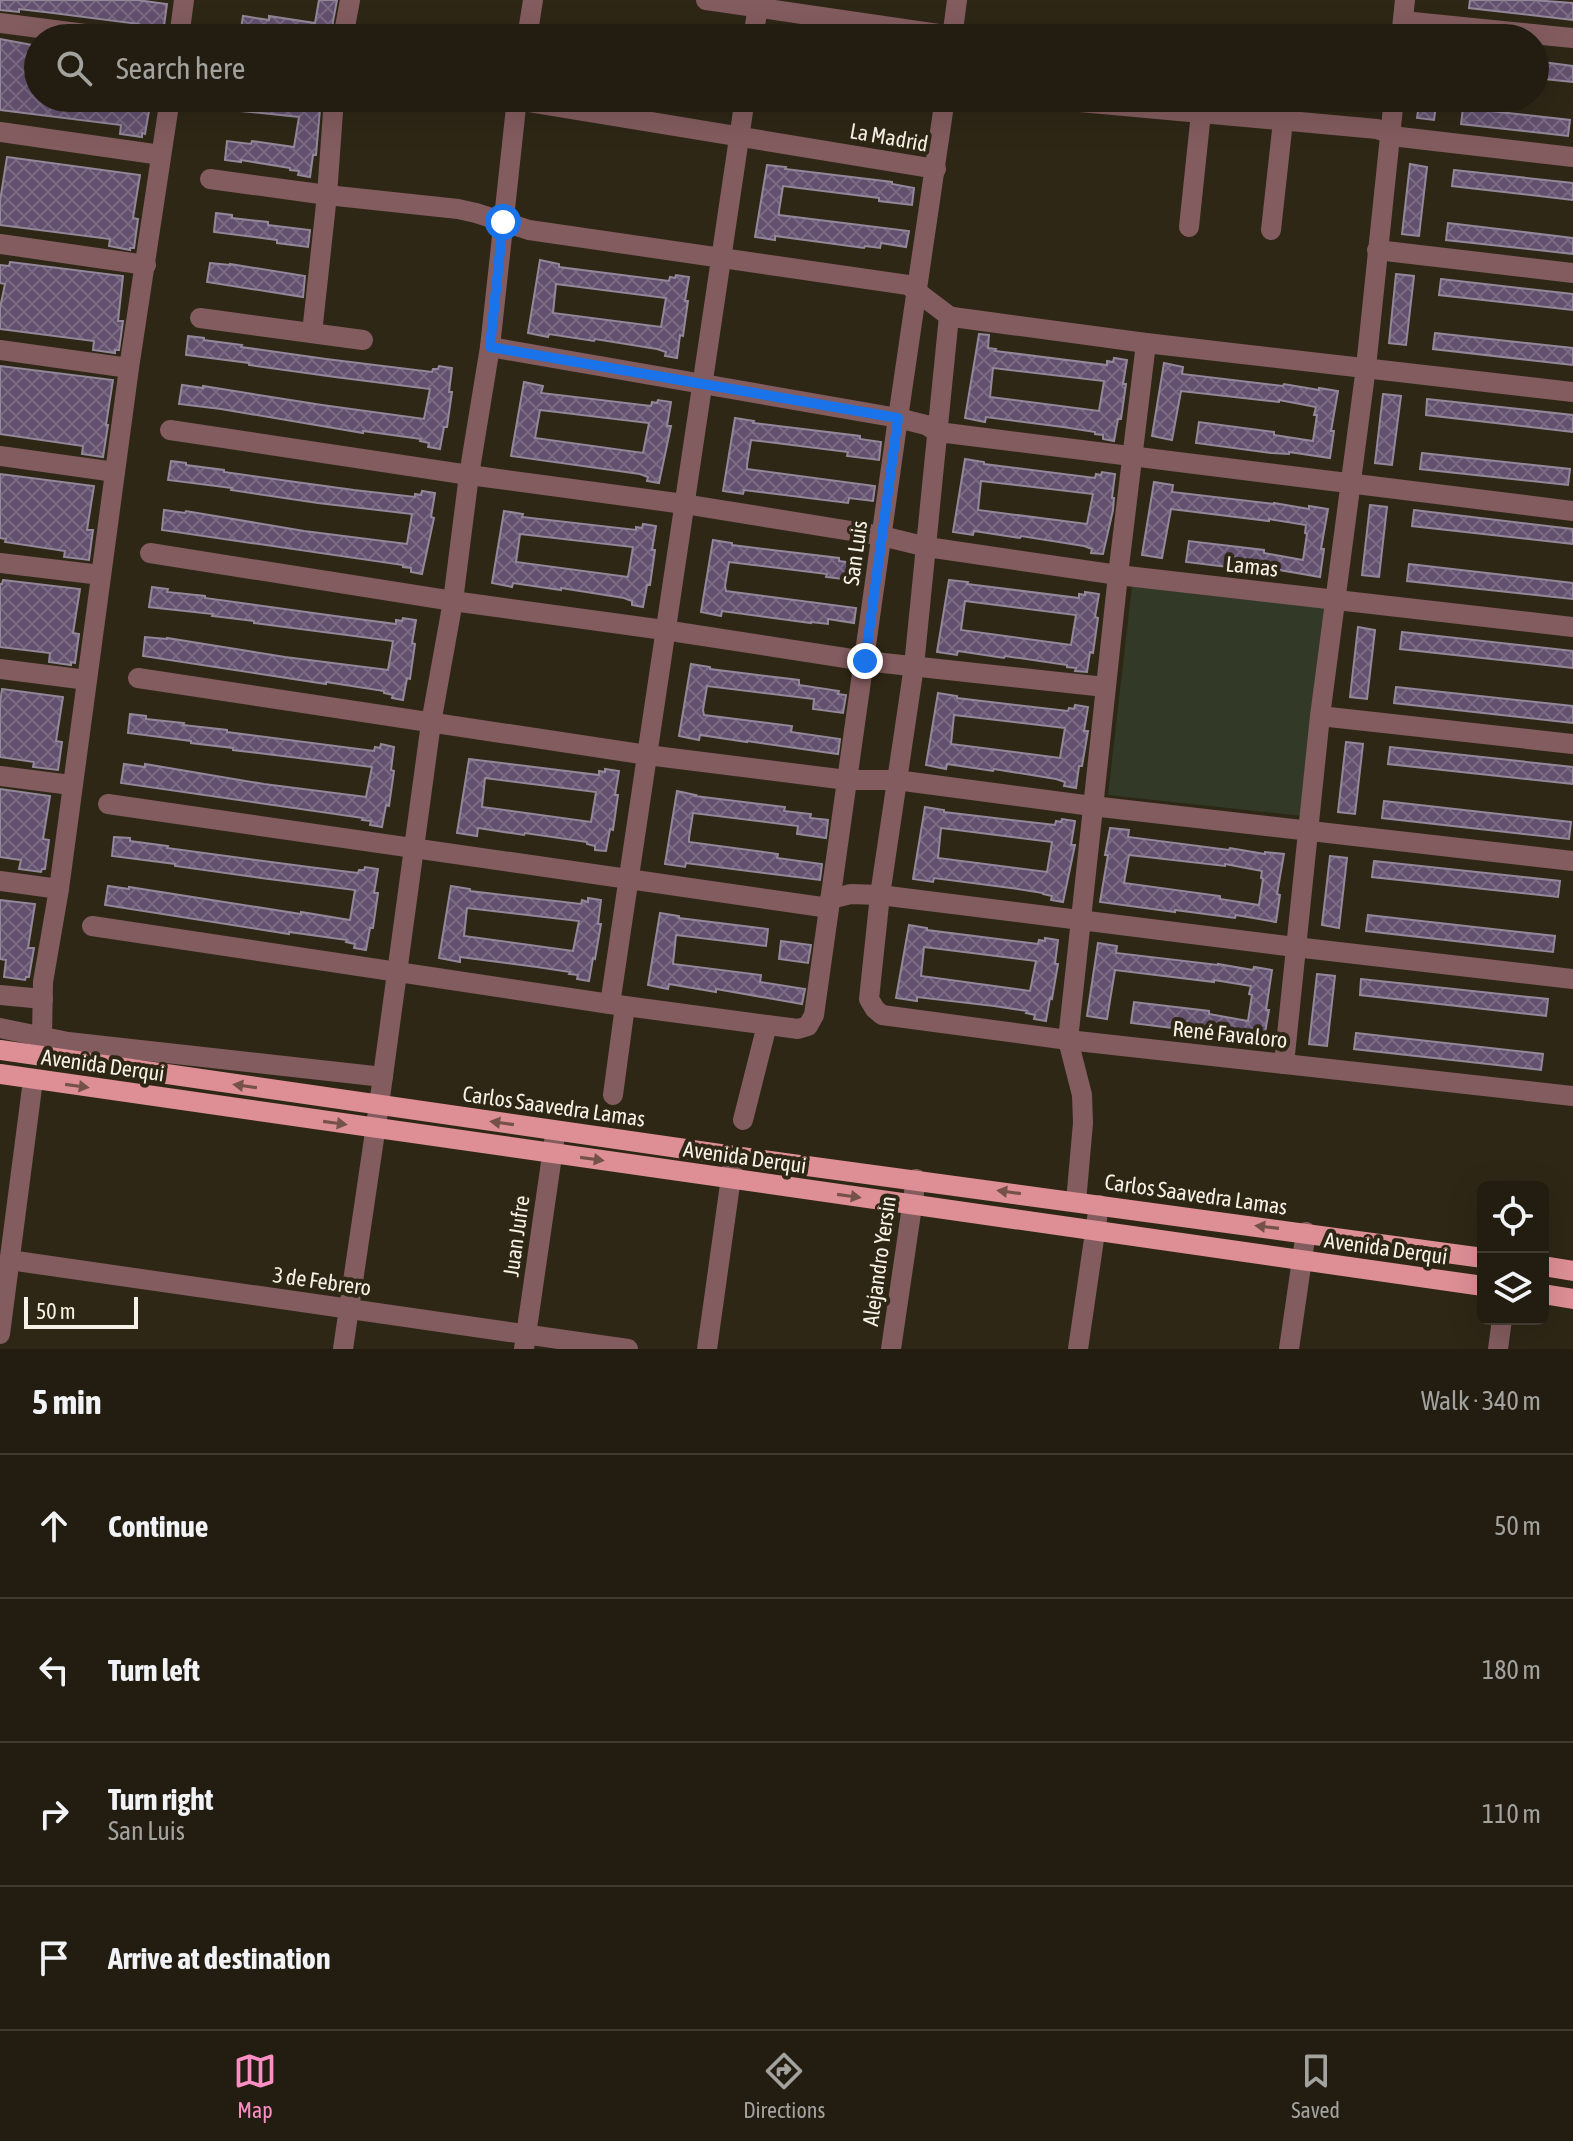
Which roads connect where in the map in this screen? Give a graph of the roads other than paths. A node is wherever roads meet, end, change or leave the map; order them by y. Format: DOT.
graph roads {
  1 [pos="184,0"];
  2 [pos="350,0"];
  3 [pos="533,0"];
  4 [pos="706,0"];
  5 [pos="957,0"];
  6 [pos="758,4"];
  7 [pos="1403,20"];
  8 [pos="0,23"];
  9 [pos="181,24"];
  10 [pos="346,24"];
  11 [pos="529,24"];
  12 [pos="755,24"];
  13 [pos="876,24"];
  14 [pos="954,24"];
  15 [pos="1441,24"];
  16 [pos="24,26"];
  17 [pos="1549,35"];
  18 [pos="1573,38"];
  19 [pos="168,112"];
  20 [pos="333,112"];
  21 [pos="511,112"];
  22 [pos="592,112"];
  23 [pos="743,112"];
  24 [pos="943,112"];
  25 [pos="1190,112"];
  26 [pos="1392,112"];
  27 [pos="1201,113"];
  28 [pos="1283,121"];
  29 [pos="0,132"];
  30 [pos="1389,135"];
  31 [pos="740,136"];
  32 [pos="161,155"];
  33 [pos="1573,157"];
  34 [pos="936,169"];
  35 [pos="210,179"];
  36 [pos="327,195"];
  37 [pos="503,222"];
  38 [pos="1189,227"];
  39 [pos="1271,230"];
  40 [pos="0,244"];
  41 [pos="1377,250"];
  42 [pos="721,258"];
  43 [pos="146,265"];
  44 [pos="1573,273"];
  45 [pos="918,291"];
  46 [pos="949,316"];
  47 [pos="200,318"];
  48 [pos="312,333"];
  49 [pos="363,340"];
  50 [pos="1146,343"];
  51 [pos="490,347"];
  52 [pos="0,350"];
  53 [pos="1366,367"];
  54 [pos="129,368"];
  55 [pos="702,383"];
  56 [pos="1573,392"];
  57 [pos="898,418"];
  58 [pos="170,430"];
  59 [pos="938,432"];
  60 [pos="0,456"];
  61 [pos="1131,457"];
  62 [pos="115,472"];
  63 [pos="469,475"];
  64 [pos="1350,482"];
  65 [pos="684,504"];
  66 [pos="1573,511"];
  67 [pos="882,536"];
  68 [pos="927,547"];
  69 [pos="150,553"];
  70 [pos="0,563"];
  71 [pos="101,575"];
  72 [pos="1118,575"];
  73 [pos="1335,599"];
  74 [pos="453,601"];
  75 [pos="1573,627"];
  76 [pos="664,630"];
  77 [pos="865,661"];
  78 [pos="914,666"];
  79 [pos="0,669"];
  80 [pos="138,678"];
  81 [pos="87,680"];
  82 [pos="1105,687"];
  83 [pos="1320,716"];
  84 [pos="431,723"];
  85 [pos="1573,744"];
  86 [pos="647,755"];
  87 [pos="0,776"];
  88 [pos="847,780"];
  89 [pos="896,780"];
  90 [pos="71,785"];
  91 [pos="108,804"];
  92 [pos="1092,806"];
  93 [pos="1308,830"];
  94 [pos="413,847"];
  95 [pos="1573,861"];
  96 [pos="627,879"];
  97 [pos="0,881"];
  98 [pos="59,889"];
  99 [pos="880,895"];
  100 [pos="830,904"];
  101 [pos="1080,920"];
  102 [pos="92,926"];
  103 [pos="1295,947"];
  104 [pos="397,971"];
  105 [pos="1573,979"];
  106 [pos="0,995"];
  107 [pos="43,999"];
  108 [pos="617,1005"];
  109 [pos="767,1025"];
  110 [pos="0,1028"];
  111 [pos="42,1036"];
  112 [pos="1068,1040"];
  113 [pos="0,1050"];
  114 [pos="1284,1064"];
  115 [pos="0,1074"];
  116 [pos="383,1077"];
  117 [pos="33,1080"];
  118 [pos="613,1095"];
  119 [pos="1573,1096"];
  120 [pos="379,1105"];
  121 [pos="743,1120"];
  122 [pos="375,1128"];
  123 [pos="555,1131"];
  124 [pos="552,1154"];
  125 [pos="734,1156"];
  126 [pos="731,1179"];
  127 [pos="916,1179"];
  128 [pos="1076,1202"];
  129 [pos="912,1205"];
  130 [pos="1099,1205"];
  131 [pos="1095,1231"];
  132 [pos="1306,1232"];
  133 [pos="1477,1257"];
  134 [pos="1302,1260"];
  135 [pos="1549,1267"];
  136 [pos="5,1270"];
  137 [pos="1573,1271"];
  138 [pos="1477,1285"];
  139 [pos="1549,1295"];
  140 [pos="1573,1299"];
  141 [pos="349,1310"];
  142 [pos="1501,1325"];
  143 [pos="0,1334"];
  144 [pos="525,1342"];
  145 [pos="343,1349"];
  146 [pos="628,1349"];
  147 [pos="707,1349"];
  148 [pos="891,1349"];
  149 [pos="1078,1349"];
  150 [pos="1289,1349"];
  151 [pos="1498,1349"];
  1 -- 9 [label="street"];
  2 -- 10 [label="street"];
  3 -- 11 [label="street"];
  4 -- 6 [label="street"];
  5 -- 14 [label="street"];
  6 -- 12 [label="street"];
  6 -- 13 [label="street"];
  7 -- 15 [label="street"];
  8 -- 16 [label="street"];
  17 -- 18 [label="street"];
  19 -- 32 [label="street"];
  20 -- 36 [label="street"];
  21 -- 37 [label="street"];
  22 -- 31 [label="street, La Madrid"];
  23 -- 31 [label="street"];
  24 -- 34 [label="street, San Luis"];
  25 -- 27 [label="street"];
  26 -- 30 [label="street"];
  27 -- 28 [label="street"];
  27 -- 38 [label="street"];
  28 -- 30 [label="street"];
  28 -- 39 [label="street"];
  29 -- 32 [label="street"];
  30 -- 33 [label="street"];
  30 -- 41 [label="street"];
  31 -- 34 [label="street, La Madrid"];
  31 -- 42 [label="street"];
  32 -- 43 [label="street"];
  34 -- 45 [label="street, San Luis"];
  35 -- 36 [label="street"];
  36 -- 37 [label="street"];
  36 -- 48 [label="street"];
  37 -- 42 [label="street"];
  37 -- 51 [label="street"];
  40 -- 43 [label="street"];
  41 -- 44 [label="street"];
  41 -- 53 [label="street"];
  42 -- 45 [label="street"];
  42 -- 55 [label="street"];
  43 -- 54 [label="street"];
  45 -- 46 [label="street"];
  45 -- 57 [label="street, San Luis"];
  46 -- 50 [label="street"];
  46 -- 59 [label="street"];
  47 -- 48 [label="street"];
  48 -- 49 [label="street"];
  50 -- 53 [label="street"];
  50 -- 61 [label="street"];
  51 -- 55 [label="street"];
  51 -- 63 [label="street"];
  52 -- 54 [label="street"];
  53 -- 56 [label="street"];
  53 -- 64 [label="street"];
  54 -- 62 [label="street"];
  55 -- 57 [label="street"];
  55 -- 65 [label="street"];
  57 -- 59 [label="street"];
  57 -- 67 [label="street, San Luis"];
  58 -- 63 [label="street, Lamas"];
  59 -- 61 [label="street"];
  59 -- 68 [label="street"];
  60 -- 62 [label="street"];
  61 -- 64 [label="street"];
  61 -- 72 [label="street"];
  62 -- 71 [label="street"];
  63 -- 65 [label="street, Lamas"];
  63 -- 74 [label="street"];
  64 -- 66 [label="street"];
  64 -- 73 [label="street"];
  65 -- 67 [label="street, Lamas"];
  65 -- 76 [label="street"];
  67 -- 68 [label="street, Lamas"];
  67 -- 77 [label="street, San Luis"];
  68 -- 72 [label="street, Lamas"];
  68 -- 78 [label="street"];
  69 -- 74 [label="street"];
  70 -- 71 [label="street"];
  71 -- 81 [label="street"];
  72 -- 73 [label="street, Lamas"];
  72 -- 82 [label="street"];
  73 -- 75 [label="street, Lamas"];
  73 -- 83 [label="street"];
  74 -- 76 [label="street"];
  74 -- 84 [label="street"];
  76 -- 77 [label="street"];
  76 -- 86 [label="street"];
  77 -- 78 [label="street"];
  77 -- 88 [label="street, San Luis"];
  78 -- 82 [label="street"];
  78 -- 89 [label="street"];
  79 -- 81 [label="street"];
  80 -- 84 [label="street"];
  81 -- 90 [label="street"];
  82 -- 92 [label="street"];
  83 -- 85 [label="street"];
  83 -- 93 [label="street"];
  84 -- 86 [label="street"];
  84 -- 94 [label="street"];
  86 -- 88 [label="street"];
  86 -- 96 [label="street"];
  87 -- 90 [label="street"];
  88 -- 89 [label="street"];
  88 -- 100 [label="street, San Luis"];
  89 -- 92 [label="street"];
  89 -- 99 [label="street"];
  90 -- 98 [label="street"];
  91 -- 94 [label="street"];
  92 -- 93 [label="street"];
  92 -- 101 [label="street"];
  93 -- 95 [label="street"];
  93 -- 103 [label="street"];
  94 -- 96 [label="street"];
  94 -- 104 [label="street"];
  96 -- 100 [label="street"];
  96 -- 108 [label="street"];
  97 -- 98 [label="street"];
  98 -- 107 [label="street"];
  99 -- 100 [label="street"];
  99 -- 101 [label="street"];
  99 -- 112 [label="street, René Favaloro"];
  100 -- 109 [label="street, San Luis"];
  101 -- 103 [label="street"];
  101 -- 112 [label="street"];
  102 -- 104 [label="street"];
  103 -- 105 [label="street"];
  103 -- 114 [label="street"];
  104 -- 108 [label="street"];
  104 -- 116 [label="street"];
  106 -- 107 [label="street"];
  107 -- 111 [label="street"];
  108 -- 109 [label="street"];
  108 -- 118 [label="street"];
  109 -- 121 [label="street"];
  110 -- 111 [label="street"];
  111 -- 116 [label="street"];
  112 -- 114 [label="street, René Favaloro"];
  112 -- 128 [label="street"];
  120 -- 113 [label="main road, Carlos Saavedra Lamas, one-way"];
  114 -- 119 [label="street, René Favaloro"];
  115 -- 117 [label="main road, Avenida Derqui"];
  116 -- 120 [label="street"];
  117 -- 122 [label="main road, Avenida Derqui, one-way"];
  117 -- 136 [label="street"];
  120 -- 122 [label="street"];
  123 -- 120 [label="main road, Carlos Saavedra Lamas, one-way"];
  122 -- 124 [label="main road, Avenida Derqui"];
  122 -- 141 [label="street"];
  123 -- 124 [label="street, Juan Jufre"];
  123 -- 125 [label="main road, Carlos Saavedra Lamas"];
  124 -- 126 [label="main road, Avenida Derqui, one-way"];
  124 -- 144 [label="street, Juan Jufre"];
  125 -- 126 [label="street"];
  125 -- 127 [label="main road, Carlos Saavedra Lamas"];
  126 -- 129 [label="main road, Avenida Derqui, one-way"];
  126 -- 147 [label="street"];
  128 -- 127 [label="main road, Carlos Saavedra Lamas, one-way"];
  127 -- 129 [label="street, Alejandro Yersin"];
  128 -- 130 [label="main road, Carlos Saavedra Lamas"];
  129 -- 131 [label="main road, Avenida Derqui"];
  129 -- 148 [label="street, Alejandro Yersin"];
  130 -- 131 [label="street"];
  132 -- 130 [label="main road, Carlos Saavedra Lamas, one-way"];
  131 -- 134 [label="main road, Avenida Derqui"];
  131 -- 149 [label="street"];
  132 -- 133 [label="main road, Carlos Saavedra Lamas"];
  132 -- 134 [label="street"];
  134 -- 138 [label="main road, Avenida Derqui"];
  134 -- 150 [label="street"];
  135 -- 137 [label="main road"];
  136 -- 141 [label="street, 3 de Febrero"];
  136 -- 143 [label="street"];
  139 -- 140 [label="main road"];
  141 -- 144 [label="street, 3 de Febrero"];
  141 -- 145 [label="street"];
  142 -- 151 [label="street"];
  144 -- 146 [label="street, 3 de Febrero"];
}
